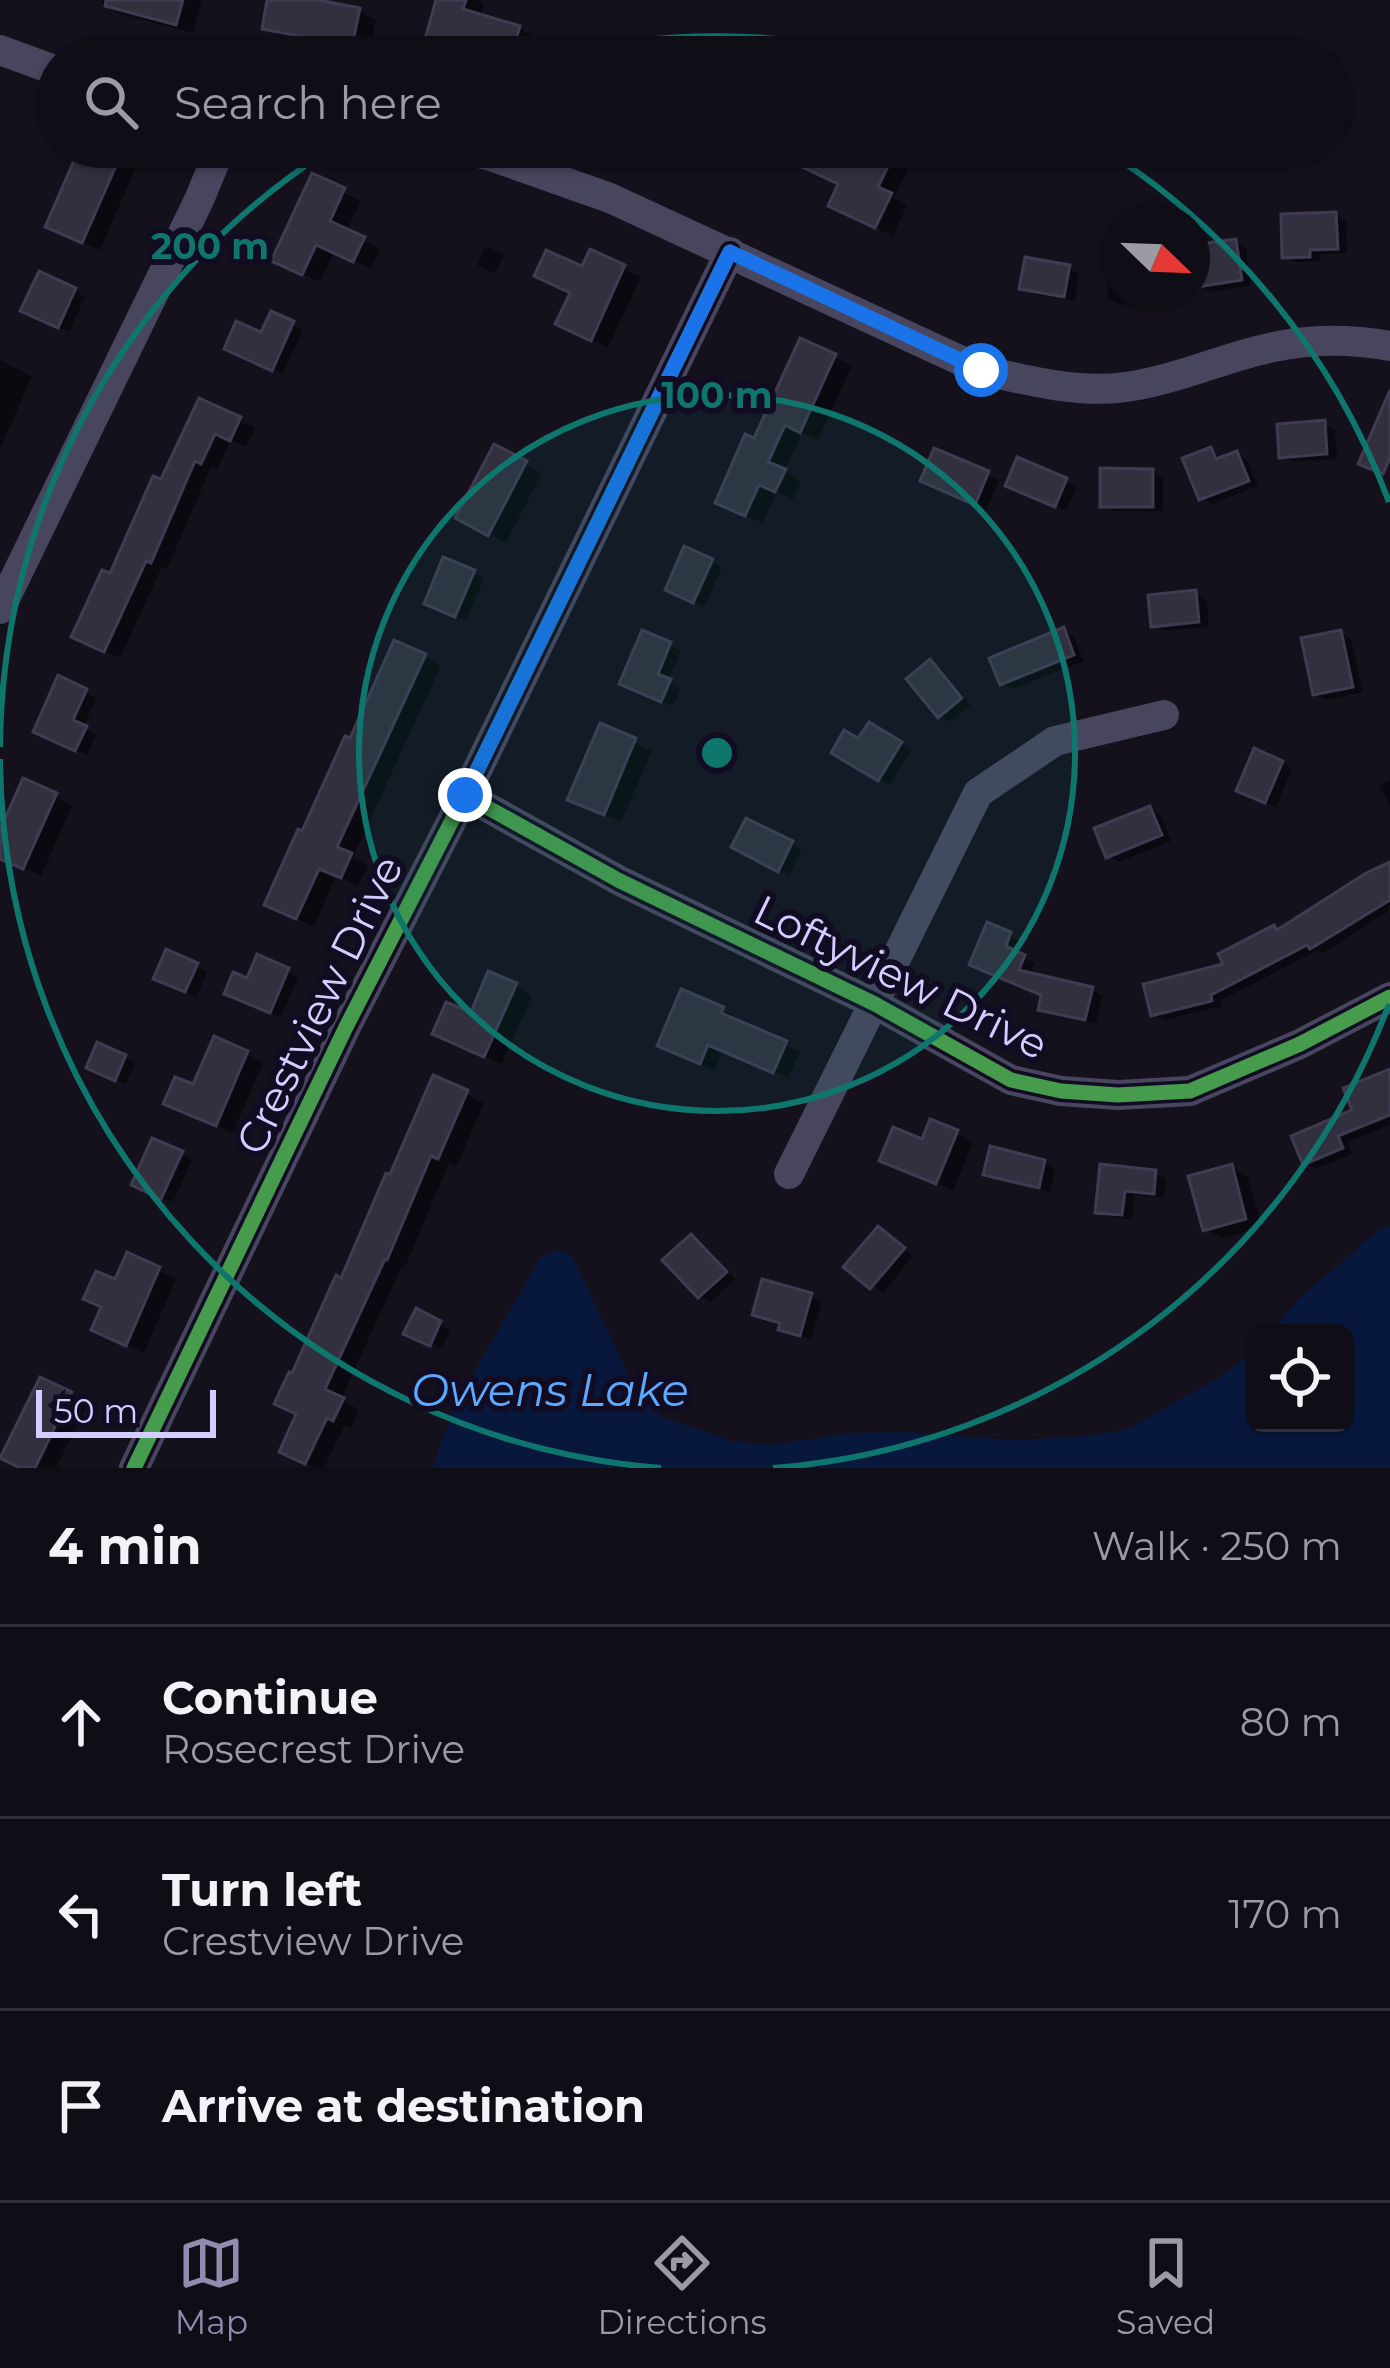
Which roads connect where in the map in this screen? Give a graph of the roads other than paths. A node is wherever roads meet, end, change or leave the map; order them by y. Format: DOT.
graph roads {
  1 [pos="0,50"];
  2 [pos="36,63"];
  3 [pos="212,168"];
  4 [pos="525,168"];
  5 [pos="730,252"];
  6 [pos="1390,346"];
  7 [pos="0,609"];
  8 [pos="1164,715"];
  9 [pos="465,795"];
  10 [pos="1390,997"];
  11 [pos="874,1004"];
  12 [pos="789,1174"];
  13 [pos="134,1468"];
  1 -- 2 [label="street"];
  3 -- 7 [label="street"];
  4 -- 5 [label="street"];
  5 -- 6 [label="street"];
  5 -- 9 [label="street, Crestview Drive"];
  8 -- 11 [label="street"];
  9 -- 11 [label="street, Loftyview Drive"];
  9 -- 13 [label="street, Crestview Drive"];
  10 -- 11 [label="street, Loftyview Drive"];
  11 -- 12 [label="street"];
}
